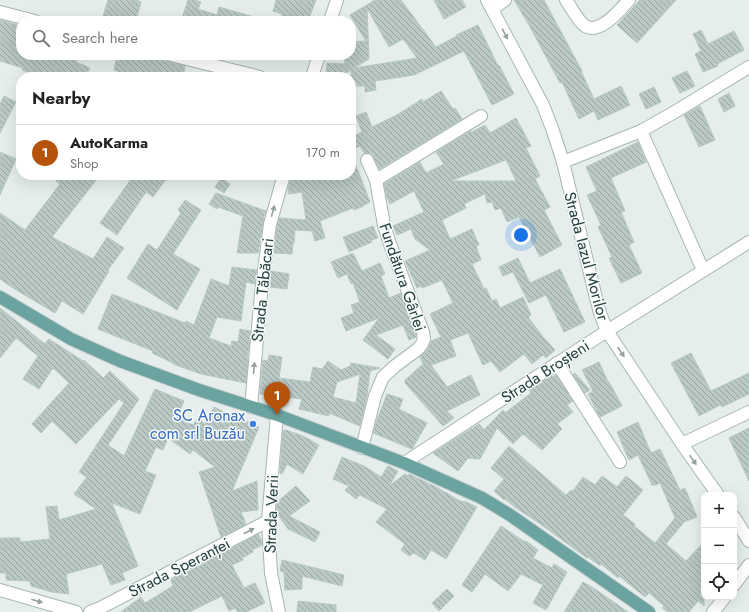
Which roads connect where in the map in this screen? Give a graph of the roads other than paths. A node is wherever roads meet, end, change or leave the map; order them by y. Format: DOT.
graph roads {
  1 [pos="337,0"];
  2 [pos="505,0"];
  3 [pos="566,0"];
  4 [pos="629,0"];
  5 [pos="489,5"];
  6 [pos="0,12"];
  7 [pos="16,16"];
  8 [pos="332,16"];
  9 [pos="191,60"];
  10 [pos="317,60"];
  11 [pos="749,67"];
  12 [pos="240,72"];
  13 [pos="314,72"];
  14 [pos="481,116"];
  15 [pos="641,131"];
  16 [pos="367,160"];
  17 [pos="563,162"];
  18 [pos="283,180"];
  19 [pos="376,180"];
  20 [pos="749,242"];
  21 [pos="703,270"];
  22 [pos="0,297"];
  23 [pos="607,331"];
  24 [pos="557,363"];
  25 [pos="251,407"];
  26 [pos="749,412"];
  27 [pos="277,415"];
  28 [pos="682,444"];
  29 [pos="362,448"];
  30 [pos="620,462"];
  31 [pos="404,463"];
  32 [pos="716,492"];
  33 [pos="268,521"];
  34 [pos="737,522"];
  35 [pos="749,541"];
  36 [pos="749,565"];
  37 [pos="737,581"];
  38 [pos="0,590"];
  39 [pos="723,600"];
  40 [pos="76,612"];
  41 [pos="90,612"];
  42 [pos="279,612"];
  43 [pos="649,612"];
  44 [pos="714,612"];
  1 -- 8 [label="street"];
  2 -- 5 [label="street"];
  3 -- 4 [label="street"];
  5 -- 17 [label="street, Strada Iazul Morilor, one-way"];
  6 -- 7 [label="street"];
  9 -- 12 [label="street"];
  10 -- 13 [label="street"];
  11 -- 15 [label="street"];
  14 -- 19 [label="street"];
  15 -- 17 [label="street"];
  15 -- 21 [label="street"];
  16 -- 19 [label="street, Fundătura Gârlei"];
  17 -- 23 [label="street, Strada Iazul Morilor"];
  25 -- 18 [label="street, Strada Tăbăcari, one-way"];
  19 -- 29 [label="street, Fundătura Gârlei"];
  20 -- 21 [label="street, Strada Broșteni"];
  21 -- 23 [label="street, Strada Broșteni"];
  22 -- 25 [label="main road"];
  23 -- 24 [label="street, Strada Broșteni"];
  23 -- 28 [label="street, Strada Iazul Morilor, one-way"];
  24 -- 30 [label="street"];
  24 -- 31 [label="street, Strada Broșteni"];
  25 -- 27 [label="main road"];
  26 -- 28 [label="street"];
  27 -- 29 [label="main road"];
  27 -- 33 [label="street, Strada Verii"];
  28 -- 32 [label="street, Strada Iazul Morilor, one-way"];
  29 -- 31 [label="main road"];
  31 -- 43 [label="main road"];
  41 -- 33 [label="street, Strada Speranței, one-way"];
  33 -- 42 [label="street, Strada Verii"];
  34 -- 35 [label="street"];
  36 -- 37 [label="street"];
  38 -- 40 [label="street, one-way"];
  39 -- 44 [label="street"];
}
